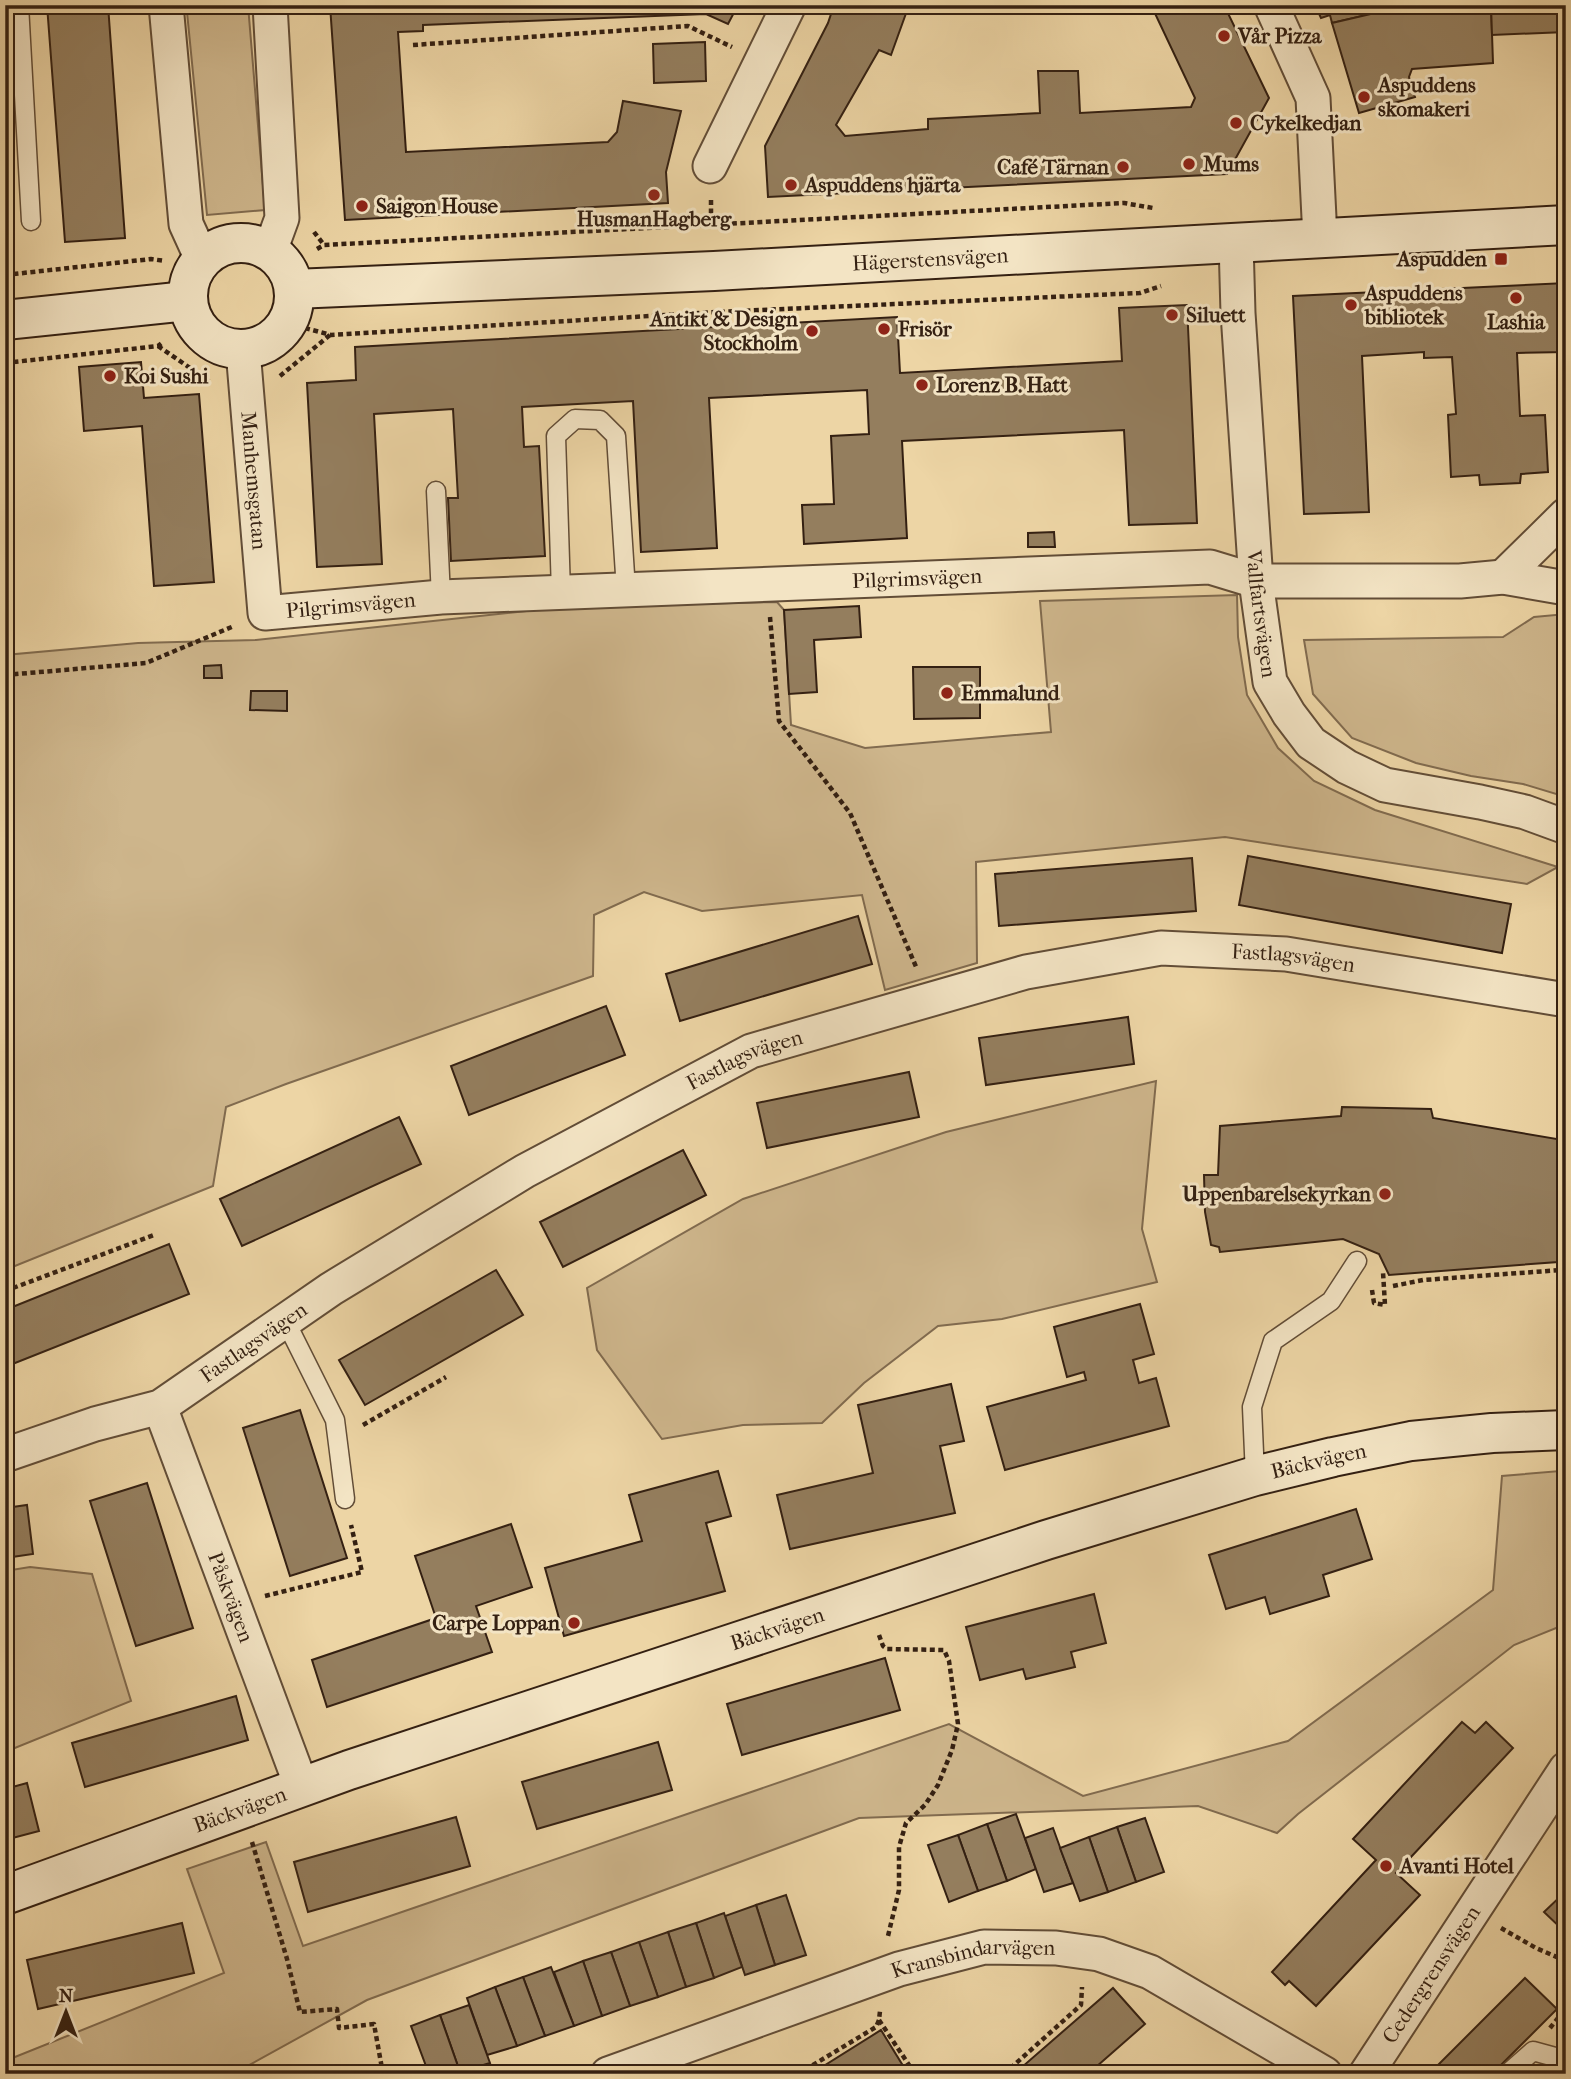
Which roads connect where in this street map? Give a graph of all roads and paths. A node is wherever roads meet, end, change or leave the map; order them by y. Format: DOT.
graph roads {
  1 [pos="19,5"];
  2 [pos="166,5"];
  3 [pos="271,5"];
  4 [pos="789,5"];
  5 [pos="1271,5"];
  6 [pos="414,46"];
  7 [pos="761,62"];
  8 [pos="710,166"];
  9 [pos="1159,208"];
  10 [pos="31,221"];
  11 [pos="1566,225"];
  12 [pos="1320,237"];
  13 [pos="1236,242"];
  14 [pos="324,245"];
  15 [pos="270,251"];
  16 [pos="151,259"];
  17 [pos="202,259"];
  18 [pos="5,275"];
  19 [pos="294,289"];
  20 [pos="187,301"];
  21 [pos="5,320"];
  22 [pos="331,335"];
  23 [pos="243,350"];
  24 [pos="5,363"];
  25 [pos="278,377"];
  26 [pos="213,383"];
  27 [pos="436,491"];
  28 [pos="1566,515"];
  29 [pos="1503,577"];
  30 [pos="1256,581"];
  31 [pos="1566,588"];
  32 [pos="626,590"];
  33 [pos="561,592"];
  34 [pos="441,597"];
  35 [pos="265,613"];
  36 [pos="771,625"];
  37 [pos="5,675"];
  38 [pos="1566,827"];
  39 [pos="929,999"];
  40 [pos="1566,1000"];
  41 [pos="154,1235"];
  42 [pos="1357,1261"];
  43 [pos="1566,1265"];
  44 [pos="1393,1286"];
  45 [pos="5,1291"];
  46 [pos="285,1320"];
  47 [pos="446,1377"];
  48 [pos="160,1406"];
  49 [pos="1566,1430"];
  50 [pos="338,1440"];
  51 [pos="5,1455"];
  52 [pos="1255,1476"];
  53 [pos="345,1499"];
  54 [pos="870,1599"];
  55 [pos="234,1604"];
  56 [pos="1566,1769"];
  57 [pos="302,1788"];
  58 [pos="252,1839"];
  59 [pos="5,1895"];
  60 [pos="1474,1911"];
  61 [pos="888,1934"];
  62 [pos="1085,1952"];
  63 [pos="1566,1961"];
  64 [pos="1566,2060"];
  65 [pos="383,2074"];
  66 [pos="608,2074"];
  67 [pos="798,2074"];
  68 [pos="915,2074"];
  69 [pos="1004,2074"];
  70 [pos="1325,2074"];
  71 [pos="1366,2074"];
  72 [pos="1507,2074"];
  1 -- 10 [label="lane"];
  2 -- 17 [label="street"];
  3 -- 15 [label="street"];
  4 -- 7 [label="street"];
  5 -- 12 [label="street"];
  6 -- 7 [label="path"];
  7 -- 8 [label="street"];
  9 -- 14 [label="path"];
  11 -- 12 [label="street, Hägerstensvägen"];
  12 -- 13 [label="street, Hägerstensvägen"];
  13 -- 19 [label="street, Hägerstensvägen"];
  13 -- 30 [label="street, Vallfartsvägen"];
  15 -- 17 [label="street"];
  15 -- 19 [label="street"];
  16 -- 18 [label="path"];
  17 -- 20 [label="street"];
  19 -- 23 [label="street"];
  20 -- 21 [label="street"];
  20 -- 23 [label="street"];
  22 -- 25 [label="path"];
  23 -- 35 [label="street, Manhemsgatan"];
  24 -- 26 [label="path"];
  27 -- 34 [label="lane"];
  28 -- 29 [label="street"];
  29 -- 30 [label="street, Pilgrimsvägen"];
  29 -- 31 [label="street, Pilgrimsvägen"];
  30 -- 32 [label="street, Pilgrimsvägen"];
  30 -- 38 [label="street, Vallfartsvägen"];
  32 -- 33 [label="street, Pilgrimsvägen"];
  32 -- 33 [label="lane"];
  33 -- 34 [label="street, Pilgrimsvägen"];
  34 -- 35 [label="street, Pilgrimsvägen"];
  35 -- 37 [label="path"];
  36 -- 39 [label="path"];
  39 -- 40 [label="street, Fastlagsvägen"];
  39 -- 46 [label="street, Fastlagsvägen"];
  41 -- 45 [label="path"];
  42 -- 52 [label="lane"];
  43 -- 44 [label="path"];
  46 -- 48 [label="street, Fastlagsvägen"];
  46 -- 50 [label="lane"];
  47 -- 50 [label="path"];
  48 -- 51 [label="street, Fastlagsvägen"];
  48 -- 55 [label="street, Påskvägen"];
  49 -- 52 [label="street, Bäckvägen"];
  50 -- 53 [label="lane"];
  52 -- 54 [label="street, Bäckvägen"];
  53 -- 55 [label="path"];
  54 -- 57 [label="street, Bäckvägen"];
  54 -- 61 [label="path"];
  55 -- 57 [label="street, Påskvägen"];
  56 -- 60 [label="street, Cedergrensvägen"];
  57 -- 59 [label="street, Bäckvägen"];
  58 -- 65 [label="path"];
  60 -- 63 [label="path"];
  60 -- 71 [label="street, Cedergrensvägen"];
  62 -- 66 [label="street, Kransbindarvägen"];
  62 -- 69 [label="path"];
  62 -- 70 [label="street, Kransbindarvägen"];
  64 -- 72 [label="lane"];
  67 -- 68 [label="path"];
}
